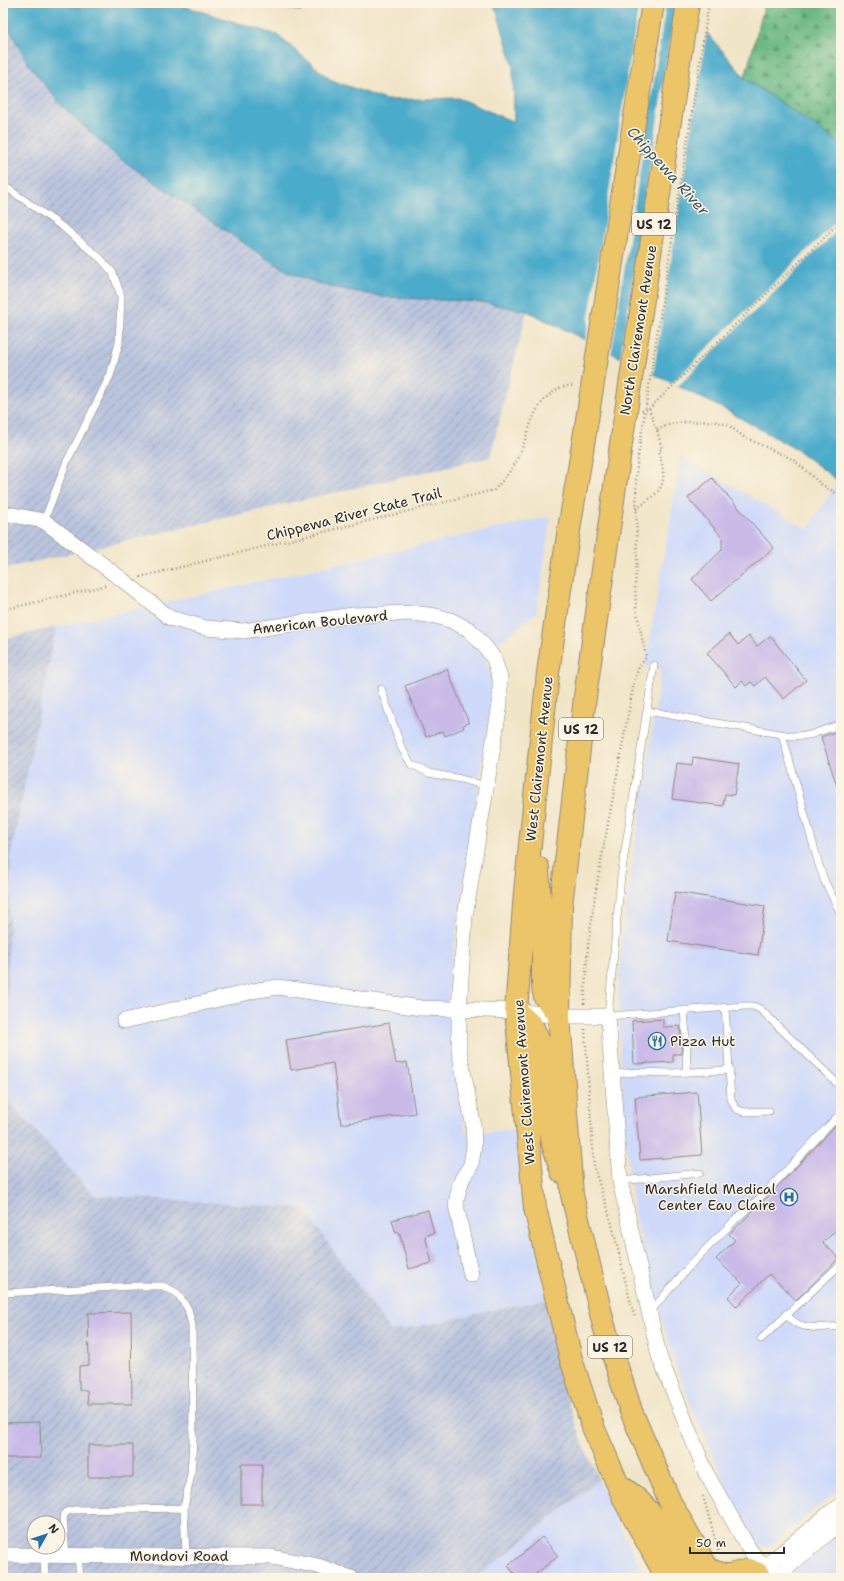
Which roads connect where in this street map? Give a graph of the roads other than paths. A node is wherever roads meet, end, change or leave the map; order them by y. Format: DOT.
graph roads {
  1 [pos="653,3"];
  2 [pos="688,3"];
  3 [pos="3,185"];
  4 [pos="3,513"];
  5 [pos="44,520"];
  6 [pos="654,665"];
  7 [pos="381,689"];
  8 [pos="647,711"];
  9 [pos="841,724"];
  10 [pos="782,734"];
  11 [pos="486,786"];
  12 [pos="533,811"];
  13 [pos="841,914"];
  14 [pos="725,1007"];
  15 [pos="458,1010"];
  16 [pos="684,1010"];
  17 [pos="516,1011"];
  18 [pos="559,1016"];
  19 [pos="608,1016"];
  20 [pos="124,1021"];
  21 [pos="730,1070"];
  22 [pos="686,1072"];
  23 [pos="612,1074"];
  24 [pos="841,1087"];
  25 [pos="769,1111"];
  26 [pos="841,1113"];
  27 [pos="700,1173"];
  28 [pos="620,1181"];
  29 [pos="572,1195"];
  30 [pos="841,1264"];
  31 [pos="471,1275"];
  32 [pos="3,1293"];
  33 [pos="649,1313"];
  34 [pos="786,1314"];
  35 [pos="841,1326"];
  36 [pos="761,1339"];
  37 [pos="618,1484"];
  38 [pos="841,1506"];
  39 [pos="184,1508"];
  40 [pos="841,1522"];
  41 [pos="3,1555"];
  42 [pos="26,1555"];
  43 [pos="44,1555"];
  44 [pos="72,1556"];
  45 [pos="186,1556"];
  46 [pos="704,1575"];
  47 [pos="762,1575"];
  48 [pos="46,1578"];
  49 [pos="80,1578"];
  50 [pos="351,1578"];
  51 [pos="667,1578"];
  1 -- 12 [label="main road, West Clairemont Avenue / US 12, bridge"];
  2 -- 18 [label="main road, North Clairemont Avenue / US 12, bridge"];
  3 -- 5 [label="lane"];
  4 -- 5 [label="street, American Boulevard"];
  5 -- 11 [label="street, American Boulevard"];
  6 -- 8 [label="lane"];
  7 -- 11 [label="lane"];
  8 -- 10 [label="lane"];
  8 -- 19 [label="lane"];
  9 -- 10 [label="lane"];
  10 -- 13 [label="lane"];
  11 -- 15 [label="street, American Boulevard"];
  12 -- 17 [label="main road, West Clairemont Avenue / US 12"];
  12 -- 18 [label="main road"];
  14 -- 16 [label="lane"];
  14 -- 21 [label="lane"];
  14 -- 24 [label="lane"];
  15 -- 17 [label="street"];
  15 -- 20 [label="street"];
  15 -- 31 [label="street, American Boulevard"];
  16 -- 19 [label="lane"];
  16 -- 22 [label="lane"];
  17 -- 18 [label="street"];
  17 -- 29 [label="main road"];
  17 -- 37 [label="main road, West Clairemont Avenue / US 12"];
  18 -- 19 [label="street"];
  18 -- 29 [label="main road, US 12"];
  19 -- 23 [label="street"];
  21 -- 22 [label="lane"];
  21 -- 25 [label="lane"];
  22 -- 23 [label="lane"];
  23 -- 28 [label="street"];
  26 -- 33 [label="lane"];
  27 -- 28 [label="lane"];
  28 -- 33 [label="street"];
  29 -- 46 [label="main road, US 12"];
  30 -- 34 [label="lane"];
  32 -- 39 [label="lane"];
  33 -- 47 [label="street"];
  34 -- 35 [label="lane"];
  34 -- 36 [label="lane"];
  37 -- 46 [label="main road"];
  37 -- 51 [label="main road, West Clairemont Avenue / US 12"];
  38 -- 47 [label="street"];
  39 -- 44 [label="lane"];
  39 -- 45 [label="lane"];
  40 -- 47 [label="street"];
  41 -- 42 [label="street, Mondovi Road"];
  43 -- 44 [label="street, Mondovi Road"];
  43 -- 48 [label="lane"];
  44 -- 45 [label="street, Mondovi Road"];
  44 -- 49 [label="lane"];
  45 -- 50 [label="street, Mondovi Road"];
  46 -- 47 [label="main road"];
}
